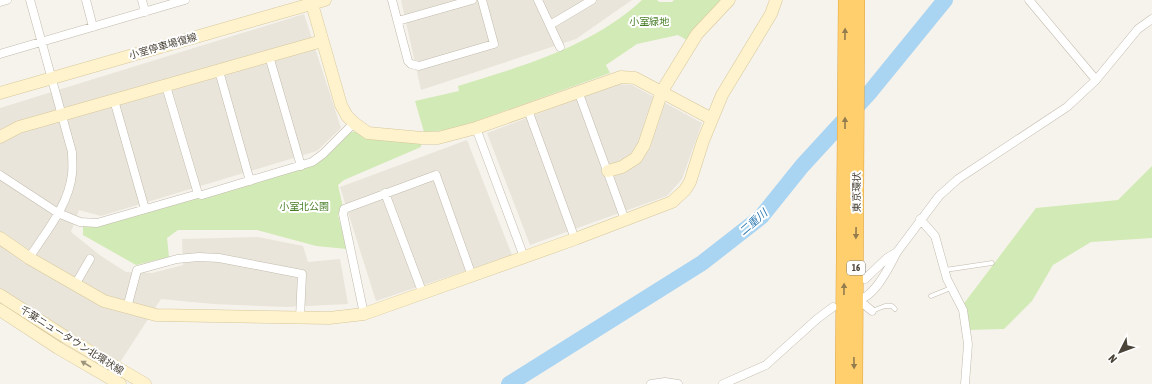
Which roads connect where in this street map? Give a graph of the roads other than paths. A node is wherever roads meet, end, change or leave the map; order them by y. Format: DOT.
graph roads {
  1 [pos="7,0"];
  2 [pos="30,0"];
  3 [pos="86,0"];
  4 [pos="142,0"];
  5 [pos="185,0"];
  6 [pos="325,0"];
  7 [pos="392,0"];
  8 [pos="472,0"];
  9 [pos="482,0"];
  10 [pos="538,0"];
  11 [pos="592,0"];
  12 [pos="729,0"];
  13 [pos="776,0"];
  14 [pos="846,0"];
  15 [pos="857,0"];
  16 [pos="1029,0"];
  17 [pos="0,2"];
  18 [pos="312,2"];
  19 [pos="145,12"];
  20 [pos="1152,19"];
  21 [pos="398,21"];
  22 [pos="550,25"];
  23 [pos="93,27"];
  24 [pos="322,41"];
  25 [pos="42,42"];
  26 [pos="560,47"];
  27 [pos="0,54"];
  28 [pos="269,56"];
  29 [pos="850,64"];
  30 [pos="219,71"];
  31 [pos="52,78"];
  32 [pos="1096,80"];
  33 [pos="166,86"];
  34 [pos="578,91"];
  35 [pos="662,91"];
  36 [pos="0,93"];
  37 [pos="114,100"];
  38 [pos="528,110"];
  39 [pos="62,115"];
  40 [pos="712,119"];
  41 [pos="354,123"];
  42 [pos="476,128"];
  43 [pos="0,137"];
  44 [pos="850,157"];
  45 [pos="301,166"];
  46 [pos="608,171"];
  47 [pos="0,175"];
  48 [pos="250,181"];
  49 [pos="386,193"];
  50 [pos="198,194"];
  51 [pos="145,209"];
  52 [pos="58,213"];
  53 [pos="920,219"];
  54 [pos="625,220"];
  55 [pos="0,238"];
  56 [pos="576,239"];
  57 [pos="896,252"];
  58 [pos="524,257"];
  59 [pos="29,258"];
  60 [pos="90,259"];
  61 [pos="992,263"];
  62 [pos="944,270"];
  63 [pos="472,276"];
  64 [pos="865,280"];
  65 [pos="74,285"];
  66 [pos="951,288"];
  67 [pos="423,294"];
  68 [pos="0,295"];
  69 [pos="931,296"];
  70 [pos="858,300"];
  71 [pos="833,307"];
  72 [pos="127,308"];
  73 [pos="894,309"];
  74 [pos="0,310"];
  75 [pos="872,311"];
  76 [pos="364,314"];
  77 [pos="300,318"];
  78 [pos="120,384"];
  79 [pos="145,384"];
  80 [pos="651,384"];
  81 [pos="678,384"];
  82 [pos="723,384"];
  83 [pos="843,384"];
  84 [pos="855,384"];
  85 [pos="965,384"];
  1 -- 17 [label="street"];
  2 -- 25 [label="street"];
  3 -- 23 [label="street"];
  4 -- 19 [label="street"];
  5 -- 19 [label="street"];
  6 -- 18 [label="street, 小室停車場復線"];
  7 -- 21 [label="street"];
  8 -- 21 [label="street"];
  9 -- 21 [label="street"];
  10 -- 22 [label="street"];
  11 -- 22 [label="street"];
  12 -- 35 [label="street"];
  13 -- 40 [label="street"];
  29 -- 14 [label="highway, 東京環状 / 16, one-way"];
  15 -- 29 [label="highway, 東京環状 / 16"];
  16 -- 32 [label="street"];
  18 -- 24 [label="street"];
  18 -- 31 [label="street, 小室停車場復線"];
  19 -- 23 [label="street"];
  20 -- 32 [label="street"];
  22 -- 26 [label="street"];
  23 -- 25 [label="street"];
  24 -- 28 [label="street"];
  24 -- 41 [label="street"];
  25 -- 27 [label="street"];
  25 -- 31 [label="street"];
  28 -- 30 [label="street"];
  28 -- 45 [label="street"];
  29 -- 44 [label="highway, 東京環状 / 16"];
  30 -- 33 [label="street"];
  30 -- 48 [label="street"];
  31 -- 36 [label="street, 小室停車場復線"];
  31 -- 39 [label="street"];
  32 -- 53 [label="street"];
  33 -- 37 [label="street"];
  33 -- 50 [label="street"];
  34 -- 35 [label="street"];
  34 -- 38 [label="street"];
  34 -- 46 [label="street"];
  35 -- 40 [label="street"];
  35 -- 46 [label="street"];
  37 -- 39 [label="street"];
  37 -- 51 [label="street"];
  38 -- 42 [label="street"];
  38 -- 56 [label="street"];
  39 -- 43 [label="street"];
  39 -- 52 [label="street"];
  40 -- 54 [label="street"];
  41 -- 42 [label="street"];
  41 -- 45 [label="street"];
  42 -- 58 [label="street"];
  44 -- 70 [label="highway, 東京環状 / 16, one-way"];
  83 -- 44 [label="highway, 東京環状 / 16, one-way"];
  45 -- 48 [label="street"];
  46 -- 54 [label="street"];
  47 -- 52 [label="street"];
  48 -- 50 [label="street"];
  49 -- 63 [label="street"];
  49 -- 67 [label="street"];
  49 -- 76 [label="street"];
  50 -- 51 [label="street"];
  51 -- 52 [label="street"];
  52 -- 59 [label="street"];
  53 -- 57 [label="street"];
  53 -- 62 [label="street"];
  54 -- 56 [label="street"];
  55 -- 59 [label="street"];
  56 -- 58 [label="street"];
  57 -- 64 [label="street"];
  57 -- 70 [label="street"];
  58 -- 63 [label="street"];
  59 -- 65 [label="street"];
  60 -- 65 [label="street"];
  61 -- 62 [label="lane"];
  62 -- 66 [label="street"];
  63 -- 67 [label="street"];
  65 -- 72 [label="street"];
  66 -- 69 [label="lane"];
  66 -- 85 [label="street"];
  67 -- 76 [label="street"];
  68 -- 79 [label="street, 千葉ニュータウン北環状線"];
  70 -- 75 [label="street"];
  70 -- 84 [label="highway, 東京環状 / 16, one-way"];
  71 -- 82 [label="street"];
  72 -- 77 [label="street"];
  72 -- 77 [label="street"];
  73 -- 75 [label="lane"];
  78 -- 74 [label="street, 千葉ニュータウン北環状線, one-way"];
  76 -- 77 [label="street"];
  80 -- 81 [label="street"];
}
